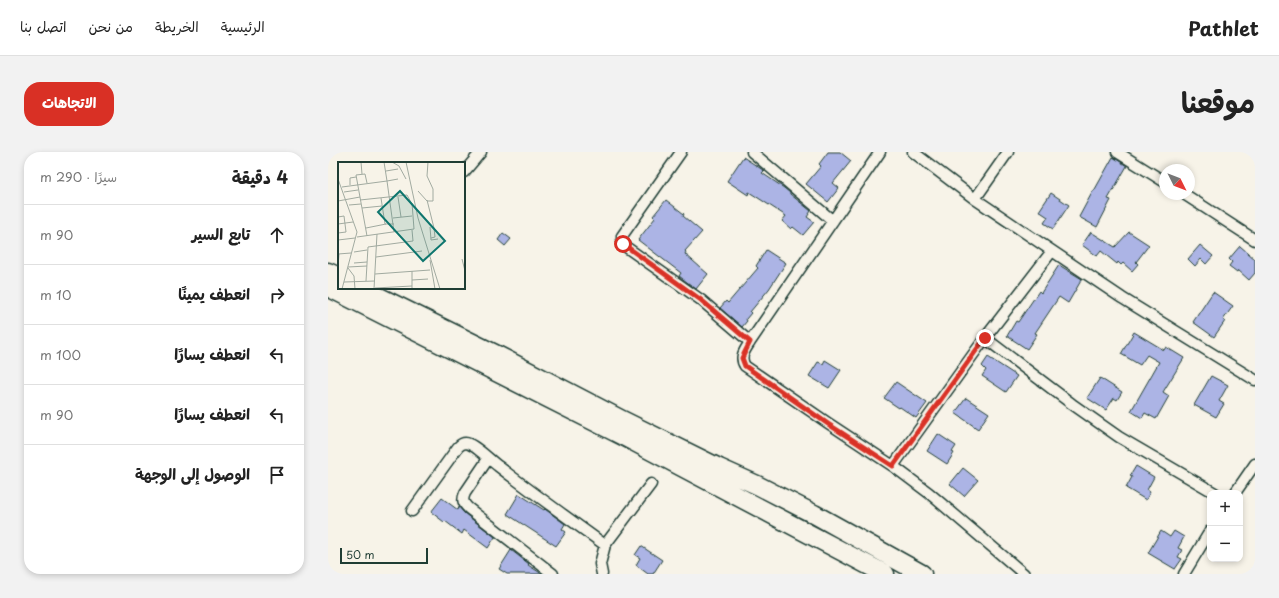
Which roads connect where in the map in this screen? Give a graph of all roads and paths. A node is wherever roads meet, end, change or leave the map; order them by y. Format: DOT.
graph roads {
  1 [pos="481,152"];
  2 [pos="681,152"];
  3 [pos="752,152"];
  4 [pos="880,152"];
  5 [pos="913,152"];
  6 [pos="1008,152"];
  7 [pos="1117,152"];
  8 [pos="465,171"];
  9 [pos="1159,178"];
  10 [pos="976,199"];
  11 [pos="1193,200"];
  12 [pos="833,221"];
  13 [pos="1255,240"];
  14 [pos="1052,250"];
  15 [pos="328,272"];
  16 [pos="338,277"];
  17 [pos="328,287"];
  18 [pos="363,289"];
  19 [pos="985,338"];
  20 [pos="750,342"];
  21 [pos="1255,380"];
  22 [pos="488,459"];
  23 [pos="1255,464"];
  24 [pos="893,466"];
  25 [pos="651,484"];
  26 [pos="1210,490"];
  27 [pos="1237,490"];
  28 [pos="412,511"];
  29 [pos="1207,537"];
  30 [pos="605,545"];
  31 [pos="553,574"];
  32 [pos="602,574"];
  33 [pos="886,574"];
  34 [pos="922,574"];
  35 [pos="1024,574"];
  36 [pos="1184,574"];
  1 -- 8 [label="street"];
  2 -- 20 [label="street"];
  3 -- 12 [label="street"];
  4 -- 12 [label="street"];
  5 -- 10 [label="street"];
  6 -- 10 [label="street"];
  7 -- 9 [label="street"];
  10 -- 14 [label="street"];
  11 -- 13 [label="street"];
  12 -- 20 [label="street"];
  14 -- 19 [label="street"];
  14 -- 21 [label="street"];
  15 -- 16 [label="highway"];
  17 -- 33 [label="highway"];
  18 -- 34 [label="highway"];
  19 -- 24 [label="street"];
  19 -- 26 [label="street"];
  20 -- 24 [label="street"];
  22 -- 28 [label="street"];
  22 -- 30 [label="street"];
  22 -- 31 [label="street"];
  23 -- 27 [label="street"];
  24 -- 35 [label="street"];
  25 -- 30 [label="street"];
  29 -- 36 [label="street"];
  30 -- 32 [label="street"];
}
